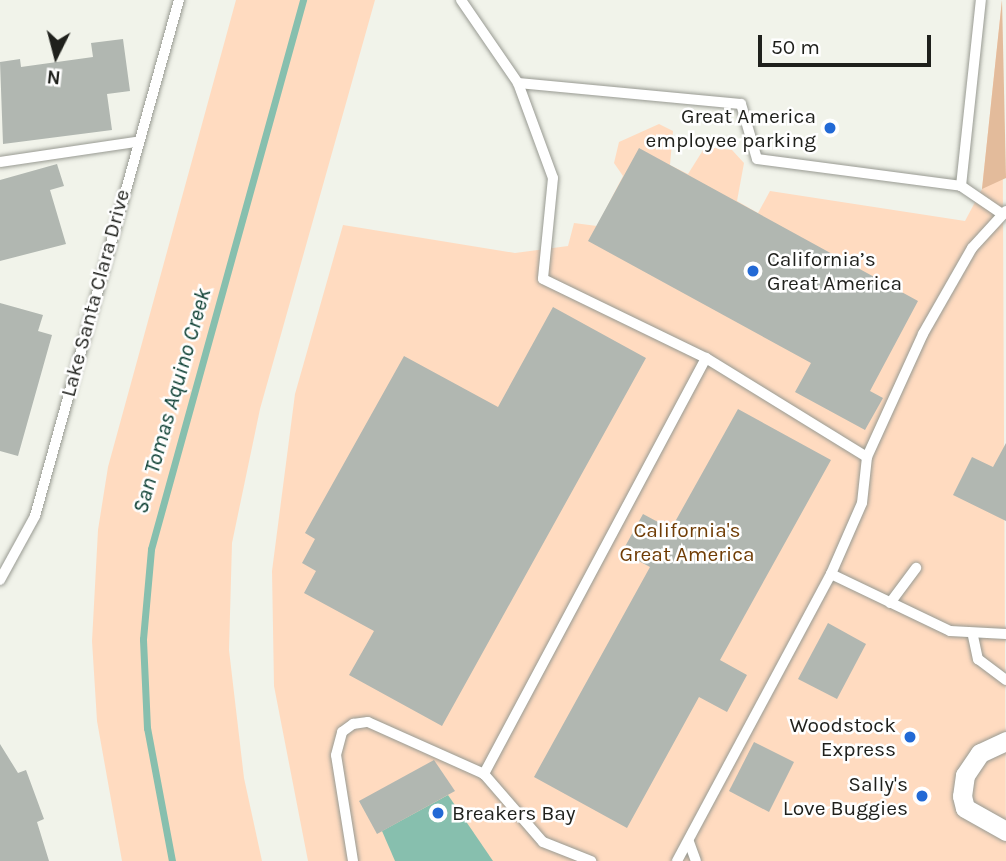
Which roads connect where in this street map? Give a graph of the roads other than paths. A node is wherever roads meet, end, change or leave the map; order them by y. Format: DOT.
graph roads {
  1 [pos="179,0"];
  2 [pos="461,0"];
  3 [pos="981,0"];
  4 [pos="518,83"];
  5 [pos="136,142"];
  6 [pos="0,162"];
  7 [pos="961,186"];
  8 [pos="1004,212"];
  9 [pos="706,358"];
  10 [pos="867,457"];
  11 [pos="916,568"];
  12 [pos="831,574"];
  13 [pos="0,580"];
  14 [pos="890,603"];
  15 [pos="1006,634"];
  16 [pos="973,636"];
  17 [pos="1006,680"];
  18 [pos="1006,741"];
  19 [pos="484,774"];
  20 [pos="1006,831"];
  21 [pos="689,842"];
  22 [pos="353,861"];
  23 [pos="591,861"];
  24 [pos="677,861"];
  25 [pos="696,861"];
  1 -- 5 [label="lane, Lake Santa Clara Drive"];
  2 -- 4 [label="lane"];
  3 -- 7 [label="lane"];
  4 -- 7 [label="lane"];
  4 -- 9 [label="lane"];
  5 -- 6 [label="lane"];
  5 -- 13 [label="lane, Lake Santa Clara Drive"];
  7 -- 8 [label="lane"];
  8 -- 10 [label="lane"];
  9 -- 10 [label="lane"];
  9 -- 19 [label="lane"];
  10 -- 12 [label="lane"];
  11 -- 14 [label="lane"];
  12 -- 14 [label="lane"];
  12 -- 21 [label="lane"];
  14 -- 16 [label="lane"];
  15 -- 16 [label="lane"];
  16 -- 17 [label="lane"];
  18 -- 20 [label="street"];
  19 -- 22 [label="lane"];
  19 -- 23 [label="lane"];
  21 -- 24 [label="lane"];
  21 -- 25 [label="lane"];
}
